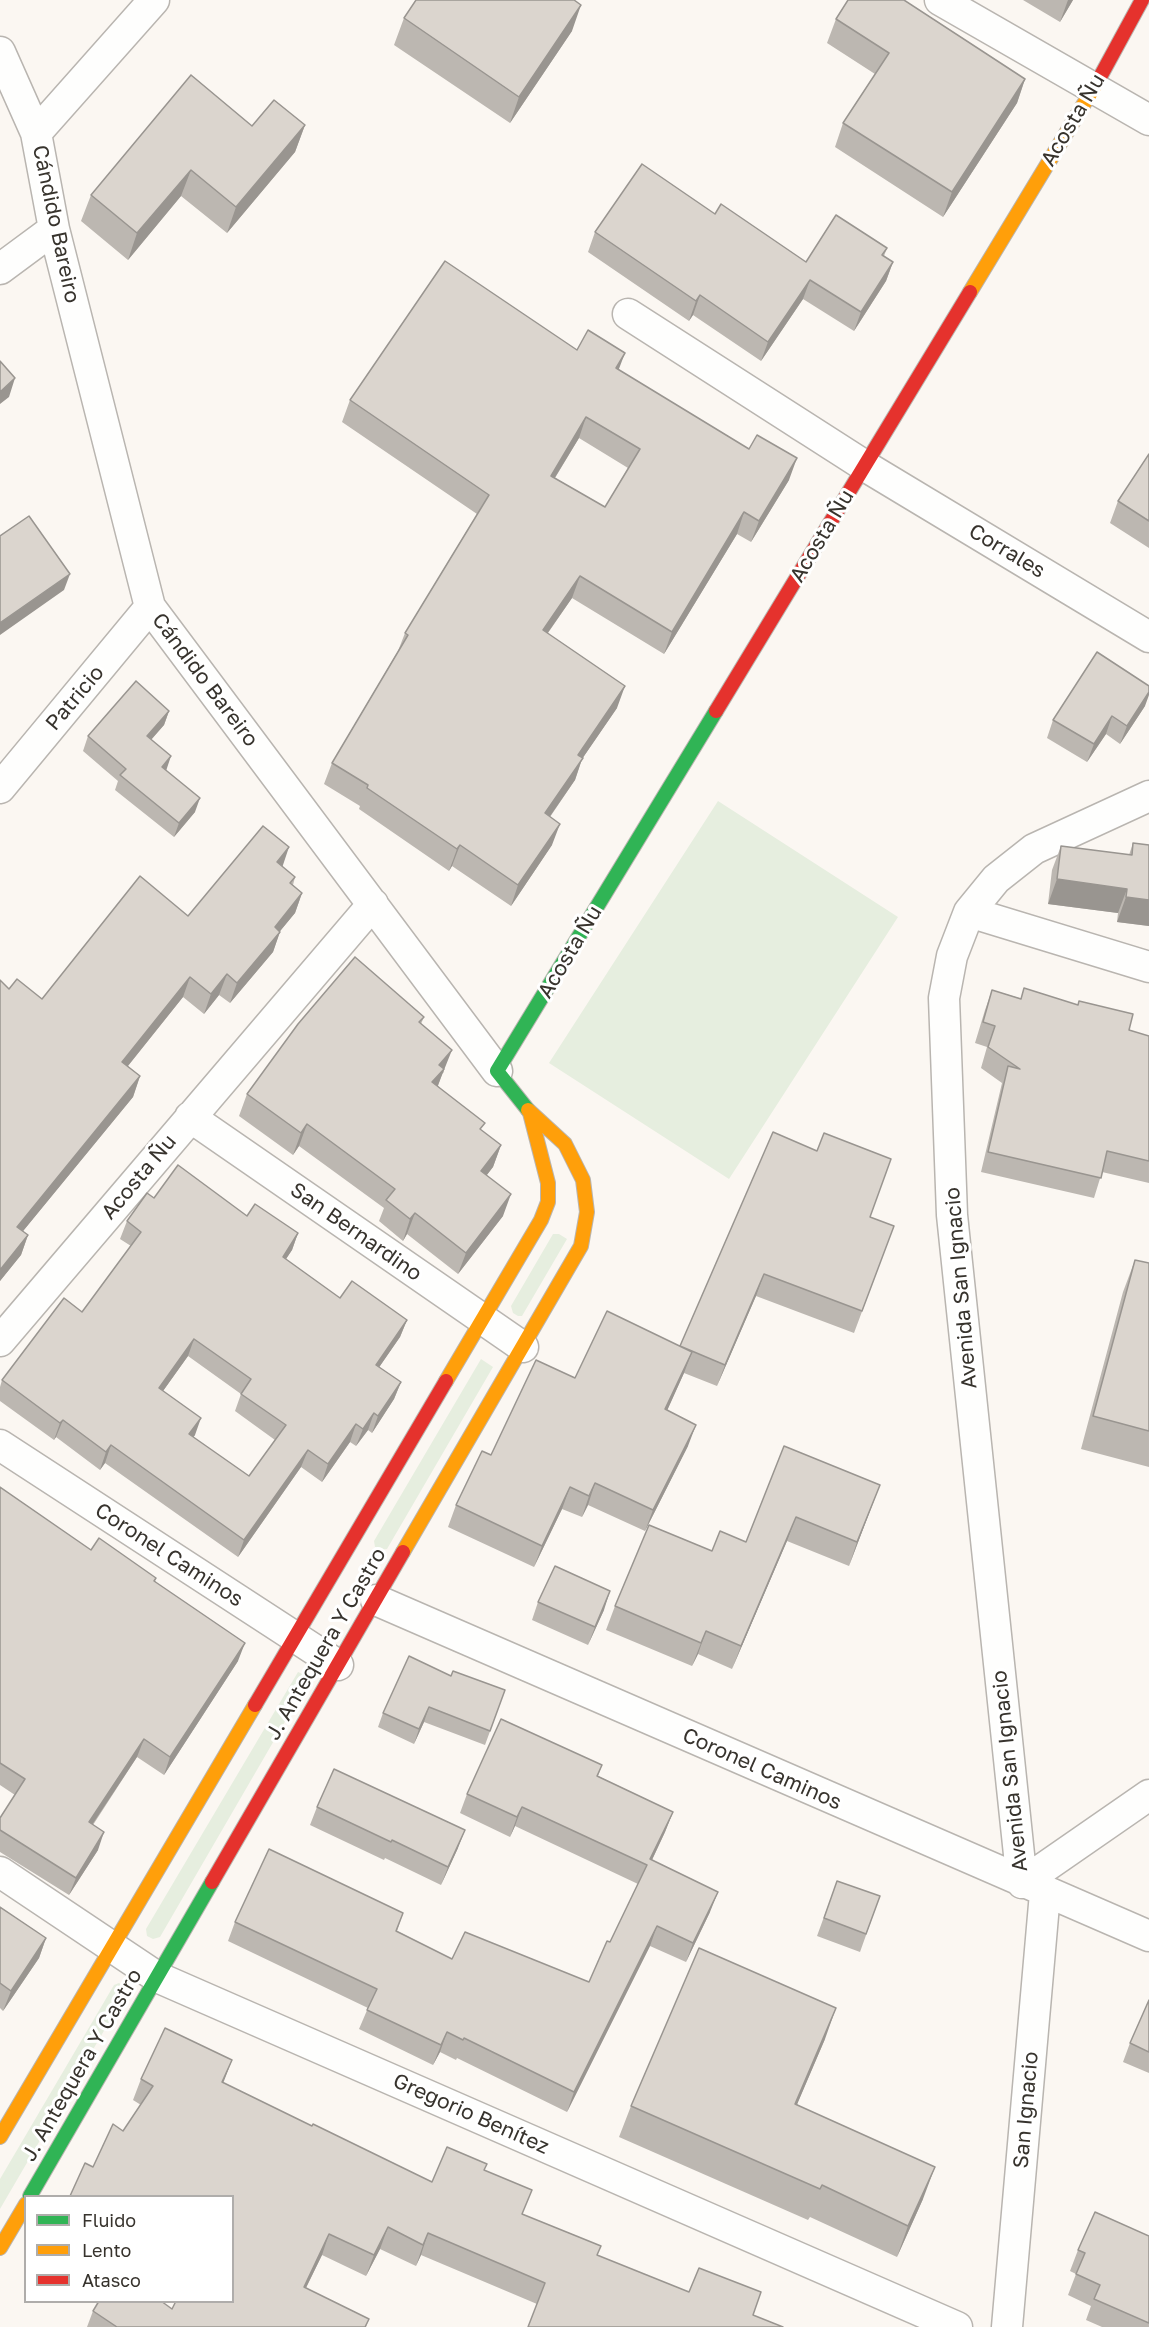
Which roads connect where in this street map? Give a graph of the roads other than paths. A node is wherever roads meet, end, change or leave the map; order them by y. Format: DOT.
graph roads {
  1 [pos="154,0"];
  2 [pos="940,0"];
  3 [pos="1142,0"];
  4 [pos="0,52"];
  5 [pos="1094,87"];
  6 [pos="1149,120"];
  7 [pos="36,133"];
  8 [pos="54,229"];
  9 [pos="0,269"];
  10 [pos="628,314"];
  11 [pos="865,466"];
  12 [pos="150,607"];
  13 [pos="1149,637"];
  14 [pos="0,788"];
  15 [pos="1149,796"];
  16 [pos="373,904"];
  17 [pos="969,912"];
  18 [pos="1149,966"];
  19 [pos="497,1071"];
  20 [pos="530,1113"];
  21 [pos="190,1117"];
  22 [pos="482,1319"];
  23 [pos="0,1341"];
  24 [pos="523,1347"];
  25 [pos="0,1445"];
  26 [pos="376,1599"];
  27 [pos="295,1637"];
  28 [pos="338,1665"];
  29 [pos="1149,1795"];
  30 [pos="0,1872"];
  31 [pos="1034,1888"];
  32 [pos="1149,1936"];
  33 [pos="112,1947"];
  34 [pos="157,1977"];
  35 [pos="0,2137"];
  36 [pos="31,2195"];
  37 [pos="24,2207"];
  38 [pos="0,2248"];
  39 [pos="957,2327"];
  40 [pos="1007,2327"];
  1 -- 7 [label="street"];
  2 -- 5 [label="street"];
  3 -- 5 [label="street, Acosta Ñu"];
  4 -- 7 [label="street, Cándido Bareiro"];
  5 -- 6 [label="street"];
  5 -- 11 [label="street, Acosta Ñu"];
  7 -- 8 [label="street, Cándido Bareiro"];
  8 -- 9 [label="street"];
  8 -- 12 [label="street, Cándido Bareiro"];
  10 -- 11 [label="street, Corrales"];
  11 -- 13 [label="street, Corrales"];
  11 -- 19 [label="street, Acosta Ñu"];
  12 -- 14 [label="street, Patricio"];
  12 -- 16 [label="street, Cándido Bareiro"];
  15 -- 17 [label="street, Avenida San Ignacio"];
  16 -- 19 [label="street, Cándido Bareiro"];
  16 -- 21 [label="street, Acosta Ñu"];
  17 -- 18 [label="street"];
  17 -- 31 [label="street, Avenida San Ignacio"];
  19 -- 20 [label="street, J. Antequera Y Castro"];
  20 -- 22 [label="street, J. Antequera Y Castro"];
  20 -- 24 [label="street, J. Antequera Y Castro"];
  21 -- 22 [label="street, San Bernardino"];
  21 -- 23 [label="street, Acosta Ñu"];
  22 -- 24 [label="street, San Bernardino"];
  22 -- 27 [label="street, J. Antequera Y Castro"];
  24 -- 26 [label="street, J. Antequera Y Castro"];
  25 -- 27 [label="street, Coronel Caminos"];
  26 -- 28 [label="street, J. Antequera Y Castro"];
  26 -- 31 [label="street, Coronel Caminos"];
  27 -- 28 [label="street, Coronel Caminos"];
  27 -- 33 [label="street, J. Antequera Y Castro"];
  28 -- 34 [label="street, J. Antequera Y Castro"];
  29 -- 31 [label="street"];
  30 -- 33 [label="street, Gregorio Benítez"];
  31 -- 32 [label="street, Coronel Caminos"];
  31 -- 40 [label="street, San Ignacio"];
  33 -- 34 [label="street, Gregorio Benítez"];
  33 -- 35 [label="street, J. Antequera Y Castro"];
  34 -- 36 [label="street, J. Antequera Y Castro"];
  34 -- 39 [label="street, Gregorio Benítez"];
  37 -- 38 [label="street"];
}
